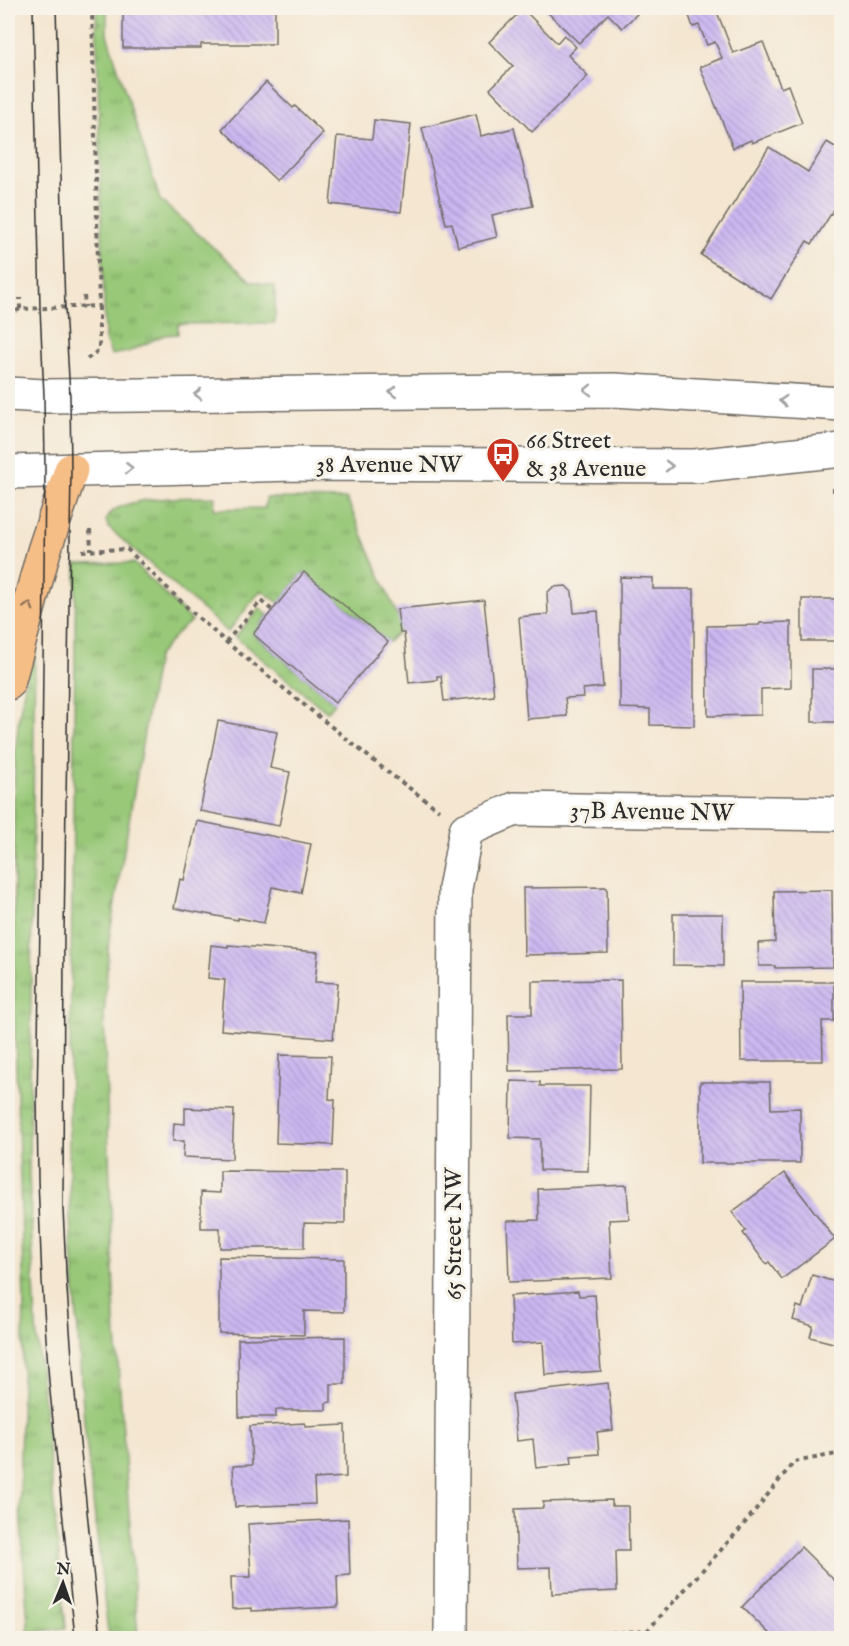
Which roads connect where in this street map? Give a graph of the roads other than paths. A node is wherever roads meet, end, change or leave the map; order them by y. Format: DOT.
graph roads {
  1 [pos="8,394"];
  2 [pos="842,404"];
  3 [pos="842,450"];
  4 [pos="71,470"];
  5 [pos="8,472"];
  6 [pos="8,682"];
  7 [pos="842,814"];
  8 [pos="466,830"];
  9 [pos="451,1638"];
  2 -- 1 [label="street, one-way"];
  4 -- 3 [label="street, 38 Avenue NW, one-way"];
  4 -- 5 [label="street, 38 Avenue NW"];
  6 -- 4 [label="main road, one-way"];
  7 -- 8 [label="street, 37B Avenue NW"];
  8 -- 9 [label="street, 65 Street NW"];
}
